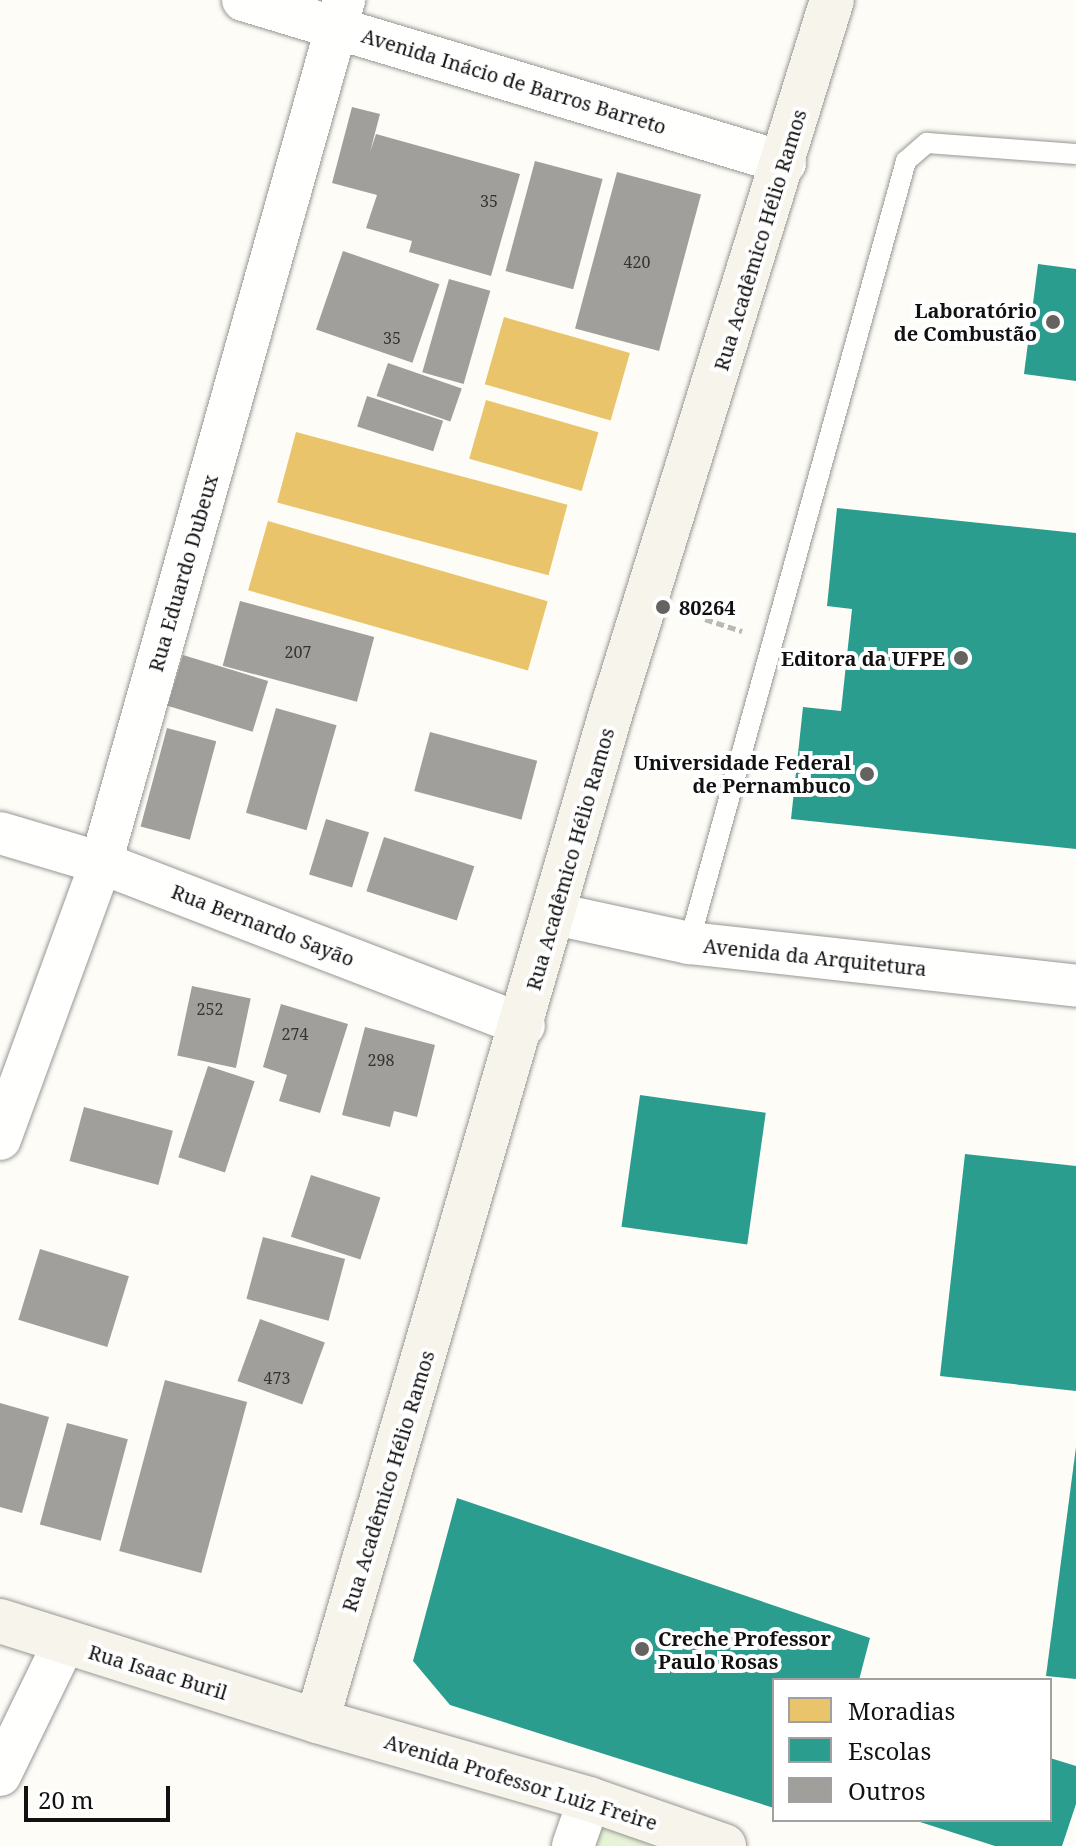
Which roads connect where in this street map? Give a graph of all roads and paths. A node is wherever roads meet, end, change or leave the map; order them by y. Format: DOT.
graph roads {
  1 [pos="243,0"];
  2 [pos="832,0"];
  3 [pos="340,13"];
  4 [pos="1076,154"];
  5 [pos="785,163"];
  6 [pos="0,833"];
  7 [pos="101,863"];
  8 [pos="555,914"];
  9 [pos="689,943"];
  10 [pos="1076,986"];
  11 [pos="524,1025"];
  12 [pos="0,1139"];
  13 [pos="0,1621"];
  14 [pos="64,1643"];
  15 [pos="317,1721"];
  16 [pos="0,1775"];
  17 [pos="589,1800"];
  18 [pos="573,1846"];
  19 [pos="724,1846"];
  1 -- 3 [label="street, Avenida Inácio de Barros Barreto"];
  2 -- 5 [label="street, Rua Acadêmico Hélio Ramos"];
  3 -- 5 [label="street, Avenida Inácio de Barros Barreto"];
  3 -- 7 [label="street, Rua Eduardo Dubeux"];
  4 -- 9 [label="lane"];
  5 -- 8 [label="street, Rua Acadêmico Hélio Ramos"];
  6 -- 7 [label="street, Rua Bernardo Sayão"];
  7 -- 11 [label="street, Rua Bernardo Sayão"];
  7 -- 12 [label="street, Rua Eduardo Dubeux"];
  8 -- 9 [label="street, Avenida da Arquitetura"];
  8 -- 11 [label="street, Rua Acadêmico Hélio Ramos"];
  9 -- 10 [label="street, Avenida da Arquitetura"];
  11 -- 15 [label="street, Rua Acadêmico Hélio Ramos"];
  13 -- 14 [label="street, Rua Isaac Buril"];
  14 -- 15 [label="street, Rua Isaac Buril"];
  14 -- 16 [label="street"];
  15 -- 17 [label="street, Avenida Professor Luiz Freire"];
  17 -- 18 [label="street"];
  17 -- 19 [label="street, Avenida Professor Luiz Freire"];
}
